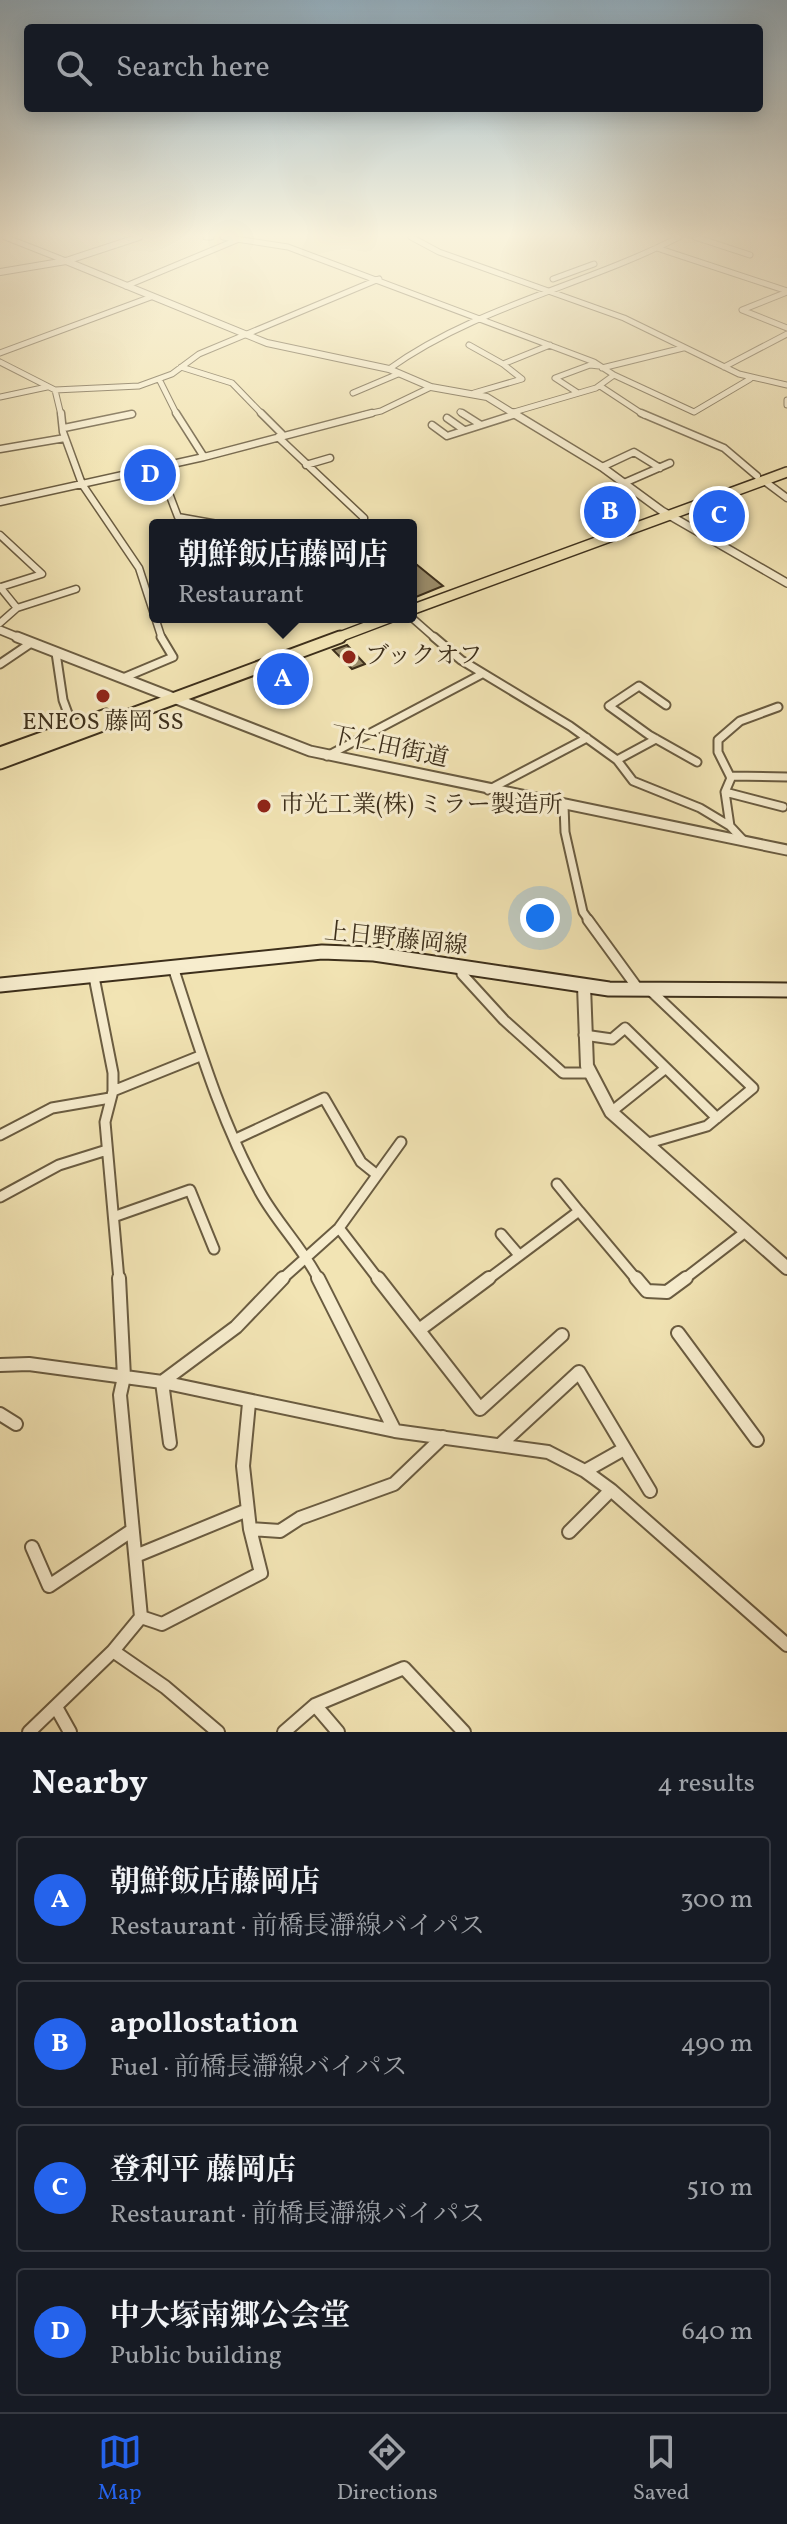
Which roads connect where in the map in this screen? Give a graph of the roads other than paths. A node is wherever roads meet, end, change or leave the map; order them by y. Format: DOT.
graph roads {
  1 [pos="100,318"];
  2 [pos="203,318"];
  3 [pos="287,318"];
  4 [pos="481,318"];
  5 [pos="624,318"];
  6 [pos="759,318"];
  7 [pos="787,331"];
  8 [pos="246,335"];
  9 [pos="469,345"];
  10 [pos="550,345"];
  11 [pos="684,348"];
  12 [pos="0,353"];
  13 [pos="0,362"];
  14 [pos="503,364"];
  15 [pos="181,367"];
  16 [pos="601,367"];
  17 [pos="724,367"];
  18 [pos="389,369"];
  19 [pos="398,374"];
  20 [pos="614,375"];
  21 [pos="159,379"];
  22 [pos="750,379"];
  23 [pos="787,385"];
  24 [pos="600,386"];
  25 [pos="47,387"];
  26 [pos="431,387"];
  27 [pos="55,390"];
  28 [pos="353,393"];
  29 [pos="474,393"];
  30 [pos="578,393"];
  31 [pos="0,397"];
  32 [pos="460,412"];
  33 [pos="515,413"];
  34 [pos="132,414"];
  35 [pos="447,418"];
  36 [pos="432,425"];
  37 [pos="481,425"];
  38 [pos="64,428"];
  39 [pos="464,430"];
  40 [pos="280,436"];
  41 [pos="65,438"];
  42 [pos="0,449"];
  43 [pos="204,457"];
  44 [pos="330,458"];
  45 [pos="670,463"];
  46 [pos="306,465"];
  47 [pos="787,466"];
  48 [pos="159,467"];
  49 [pos="602,467"];
  50 [pos="660,468"];
  51 [pos="787,472"];
  52 [pos="760,478"];
  53 [pos="624,483"];
  54 [pos="82,485"];
  55 [pos="787,498"];
  56 [pos="0,502"];
  57 [pos="666,514"];
  58 [pos="190,519"];
  59 [pos="363,519"];
  60 [pos="0,535"];
  61 [pos="787,583"];
  62 [pos="0,587"];
  63 [pos="76,589"];
  64 [pos="417,601"];
  65 [pos="149,604"];
  66 [pos="17,608"];
  67 [pos="417,608"];
  68 [pos="417,622"];
  69 [pos="0,623"];
  70 [pos="153,623"];
  71 [pos="358,623"];
  72 [pos="376,623"];
  73 [pos="0,630"];
  74 [pos="31,643"];
  75 [pos="56,653"];
  76 [pos="0,664"];
  77 [pos="482,674"];
  78 [pos="123,678"];
  79 [pos="162,696"];
  80 [pos="174,700"];
  81 [pos="666,705"];
  82 [pos="778,707"];
  83 [pos="73,727"];
  84 [pos="587,738"];
  85 [pos="656,739"];
  86 [pos="0,753"];
  87 [pos="327,756"];
  88 [pos="617,760"];
  89 [pos="697,762"];
  90 [pos="0,763"];
  91 [pos="730,776"];
  92 [pos="787,777"];
  93 [pos="488,790"];
  94 [pos="725,792"];
  95 [pos="564,805"];
  96 [pos="783,807"];
  97 [pos="730,826"];
  98 [pos="744,841"];
  99 [pos="787,850"];
  100 [pos="173,967"];
  101 [pos="462,969"];
  102 [pos="94,977"];
  103 [pos="0,985"];
  104 [pos="584,986"];
  105 [pos="645,990"];
  106 [pos="787,990"];
  107 [pos="584,1035"];
  108 [pos="200,1056"];
  109 [pos="666,1068"];
  110 [pos="586,1073"];
  111 [pos="111,1094"];
  112 [pos="611,1112"];
  113 [pos="717,1118"];
  114 [pos="0,1135"];
  115 [pos="238,1138"];
  116 [pos="401,1142"];
  117 [pos="645,1144"];
  118 [pos="107,1150"];
  119 [pos="376,1174"];
  120 [pos="557,1184"];
  121 [pos="0,1197"];
  122 [pos="579,1211"];
  123 [pos="116,1216"];
  124 [pos="339,1228"];
  125 [pos="744,1233"];
  126 [pos="501,1234"];
  127 [pos="214,1249"];
  128 [pos="306,1254"];
  129 [pos="519,1255"];
  130 [pos="787,1268"];
  131 [pos="419,1330"];
  132 [pos="678,1333"];
  133 [pos="562,1335"];
  134 [pos="0,1365"];
  135 [pos="124,1377"];
  136 [pos="162,1382"];
  137 [pos="249,1403"];
  138 [pos="0,1414"];
  139 [pos="16,1424"];
  140 [pos="395,1431"];
  141 [pos="443,1437"];
  142 [pos="757,1440"];
  143 [pos="170,1443"];
  144 [pos="500,1445"];
  145 [pos="624,1449"];
  146 [pos="585,1471"];
  147 [pos="611,1490"];
  148 [pos="650,1491"];
  149 [pos="245,1511"];
  150 [pos="250,1529"];
  151 [pos="131,1531"];
  152 [pos="569,1532"];
  153 [pos="32,1547"];
  154 [pos="138,1555"];
  155 [pos="141,1617"];
  156 [pos="787,1645"];
  157 [pos="113,1651"];
  158 [pos="315,1705"];
  159 [pos="56,1707"];
  160 [pos="29,1732"];
  161 [pos="70,1732"];
  162 [pos="218,1732"];
  163 [pos="284,1732"];
  164 [pos="338,1732"];
  165 [pos="464,1732"];
  1 -- 12 [label="street"];
  2 -- 8 [label="street"];
  3 -- 8 [label="street"];
  4 -- 10 [label="street"];
  4 -- 18 [label="street"];
  5 -- 11 [label="street"];
  6 -- 7 [label="street"];
  7 -- 17 [label="street"];
  8 -- 15 [label="street"];
  8 -- 18 [label="street"];
  9 -- 14 [label="street"];
  10 -- 14 [label="street"];
  10 -- 16 [label="street"];
  11 -- 16 [label="street"];
  11 -- 17 [label="street"];
  13 -- 25 [label="street"];
  14 -- 29 [label="street"];
  15 -- 21 [label="street"];
  15 -- 40 [label="street"];
  16 -- 20 [label="street"];
  16 -- 30 [label="street"];
  17 -- 22 [label="street"];
  18 -- 19 [label="street"];
  19 -- 26 [label="street"];
  19 -- 28 [label="street"];
  20 -- 22 [label="street"];
  20 -- 24 [label="street"];
  21 -- 27 [label="street"];
  21 -- 43 [label="street"];
  22 -- 23 [label="street"];
  24 -- 30 [label="street"];
  24 -- 52 [label="street"];
  25 -- 27 [label="street"];
  25 -- 31 [label="street"];
  26 -- 29 [label="street"];
  26 -- 40 [label="street"];
  27 -- 38 [label="street"];
  29 -- 33 [label="street"];
  30 -- 33 [label="street"];
  32 -- 37 [label="street"];
  33 -- 37 [label="street"];
  33 -- 49 [label="street"];
  34 -- 38 [label="street"];
  35 -- 39 [label="street"];
  36 -- 39 [label="street"];
  37 -- 39 [label="street"];
  38 -- 41 [label="street"];
  40 -- 43 [label="street"];
  40 -- 46 [label="street"];
  41 -- 42 [label="street"];
  41 -- 54 [label="street"];
  43 -- 48 [label="street"];
  44 -- 46 [label="street"];
  45 -- 50 [label="street"];
  46 -- 59 [label="street"];
  47 -- 52 [label="main road"];
  48 -- 54 [label="street"];
  48 -- 58 [label="street"];
  49 -- 50 [label="street"];
  49 -- 53 [label="street"];
  50 -- 53 [label="street"];
  51 -- 52 [label="main road"];
  52 -- 55 [label="street"];
  52 -- 57 [label="main road"];
  53 -- 57 [label="street"];
  54 -- 56 [label="street"];
  54 -- 65 [label="street"];
  57 -- 61 [label="street"];
  57 -- 64 [label="main road"];
  57 -- 67 [label="main road"];
  60 -- 62 [label="street"];
  62 -- 66 [label="street"];
  63 -- 66 [label="street"];
  66 -- 69 [label="street"];
  68 -- 77 [label="street"];
  70 -- 78 [label="street"];
  71 -- 79 [label="main road"];
  72 -- 80 [label="main road"];
  73 -- 74 [label="street, 下仁田街道"];
  74 -- 75 [label="street, 下仁田街道"];
  74 -- 76 [label="street"];
  75 -- 78 [label="street, 下仁田街道"];
  75 -- 83 [label="street"];
  77 -- 84 [label="street"];
  77 -- 87 [label="street"];
  78 -- 79 [label="street, 下仁田街道"];
  79 -- 80 [label="street, 下仁田街道"];
  79 -- 83 [label="main road"];
  80 -- 87 [label="street, 下仁田街道"];
  80 -- 90 [label="main road"];
  81 -- 85 [label="street"];
  82 -- 91 [label="street"];
  83 -- 86 [label="main road"];
  84 -- 88 [label="street"];
  84 -- 93 [label="street"];
  85 -- 88 [label="street"];
  85 -- 89 [label="street"];
  87 -- 93 [label="street, 下仁田街道"];
  88 -- 97 [label="street"];
  91 -- 92 [label="street"];
  91 -- 94 [label="street"];
  93 -- 95 [label="street, 下仁田街道"];
  94 -- 96 [label="street"];
  94 -- 97 [label="street"];
  95 -- 98 [label="street, 下仁田街道"];
  95 -- 105 [label="street"];
  97 -- 98 [label="street"];
  98 -- 99 [label="street, 下仁田街道"];
  100 -- 101 [label="main road, 上日野藤岡線"];
  100 -- 102 [label="main road, 上日野藤岡線"];
  100 -- 108 [label="street"];
  101 -- 104 [label="main road, 上日野藤岡線"];
  101 -- 110 [label="street"];
  102 -- 103 [label="main road, 上日野藤岡線"];
  102 -- 111 [label="street"];
  104 -- 105 [label="main road, 上日野藤岡線"];
  104 -- 107 [label="street"];
  105 -- 106 [label="main road, 上日野藤岡線"];
  105 -- 113 [label="street"];
  107 -- 109 [label="street"];
  107 -- 110 [label="street"];
  108 -- 111 [label="street"];
  108 -- 115 [label="street"];
  109 -- 112 [label="street"];
  109 -- 113 [label="street"];
  110 -- 112 [label="street"];
  111 -- 114 [label="street"];
  111 -- 118 [label="street"];
  112 -- 117 [label="street"];
  113 -- 117 [label="street"];
  115 -- 119 [label="street"];
  115 -- 128 [label="street"];
  116 -- 119 [label="street"];
  117 -- 125 [label="street"];
  118 -- 121 [label="street"];
  118 -- 123 [label="street"];
  119 -- 124 [label="street"];
  120 -- 122 [label="street"];
  122 -- 125 [label="street"];
  122 -- 129 [label="street"];
  123 -- 127 [label="street"];
  123 -- 135 [label="street"];
  124 -- 128 [label="street"];
  124 -- 131 [label="street"];
  125 -- 130 [label="street"];
  126 -- 129 [label="street"];
  128 -- 136 [label="street"];
  128 -- 140 [label="street"];
  129 -- 131 [label="street"];
  131 -- 133 [label="street"];
  132 -- 142 [label="street"];
  134 -- 135 [label="street"];
  135 -- 136 [label="street"];
  135 -- 151 [label="street"];
  136 -- 137 [label="street"];
  136 -- 143 [label="street"];
  137 -- 140 [label="street"];
  137 -- 149 [label="street"];
  138 -- 139 [label="street"];
  140 -- 141 [label="street"];
  141 -- 144 [label="street"];
  141 -- 150 [label="street"];
  144 -- 145 [label="street"];
  144 -- 146 [label="street"];
  145 -- 146 [label="street"];
  145 -- 148 [label="street"];
  146 -- 147 [label="street"];
  147 -- 152 [label="street"];
  147 -- 156 [label="street"];
  149 -- 150 [label="street"];
  149 -- 154 [label="street"];
  150 -- 155 [label="street"];
  151 -- 153 [label="street"];
  151 -- 154 [label="street"];
  154 -- 155 [label="street"];
  155 -- 157 [label="street"];
  157 -- 159 [label="street"];
  157 -- 162 [label="street"];
  158 -- 163 [label="street"];
  158 -- 164 [label="street"];
  158 -- 165 [label="street"];
  159 -- 160 [label="street"];
  159 -- 161 [label="street"];
}
